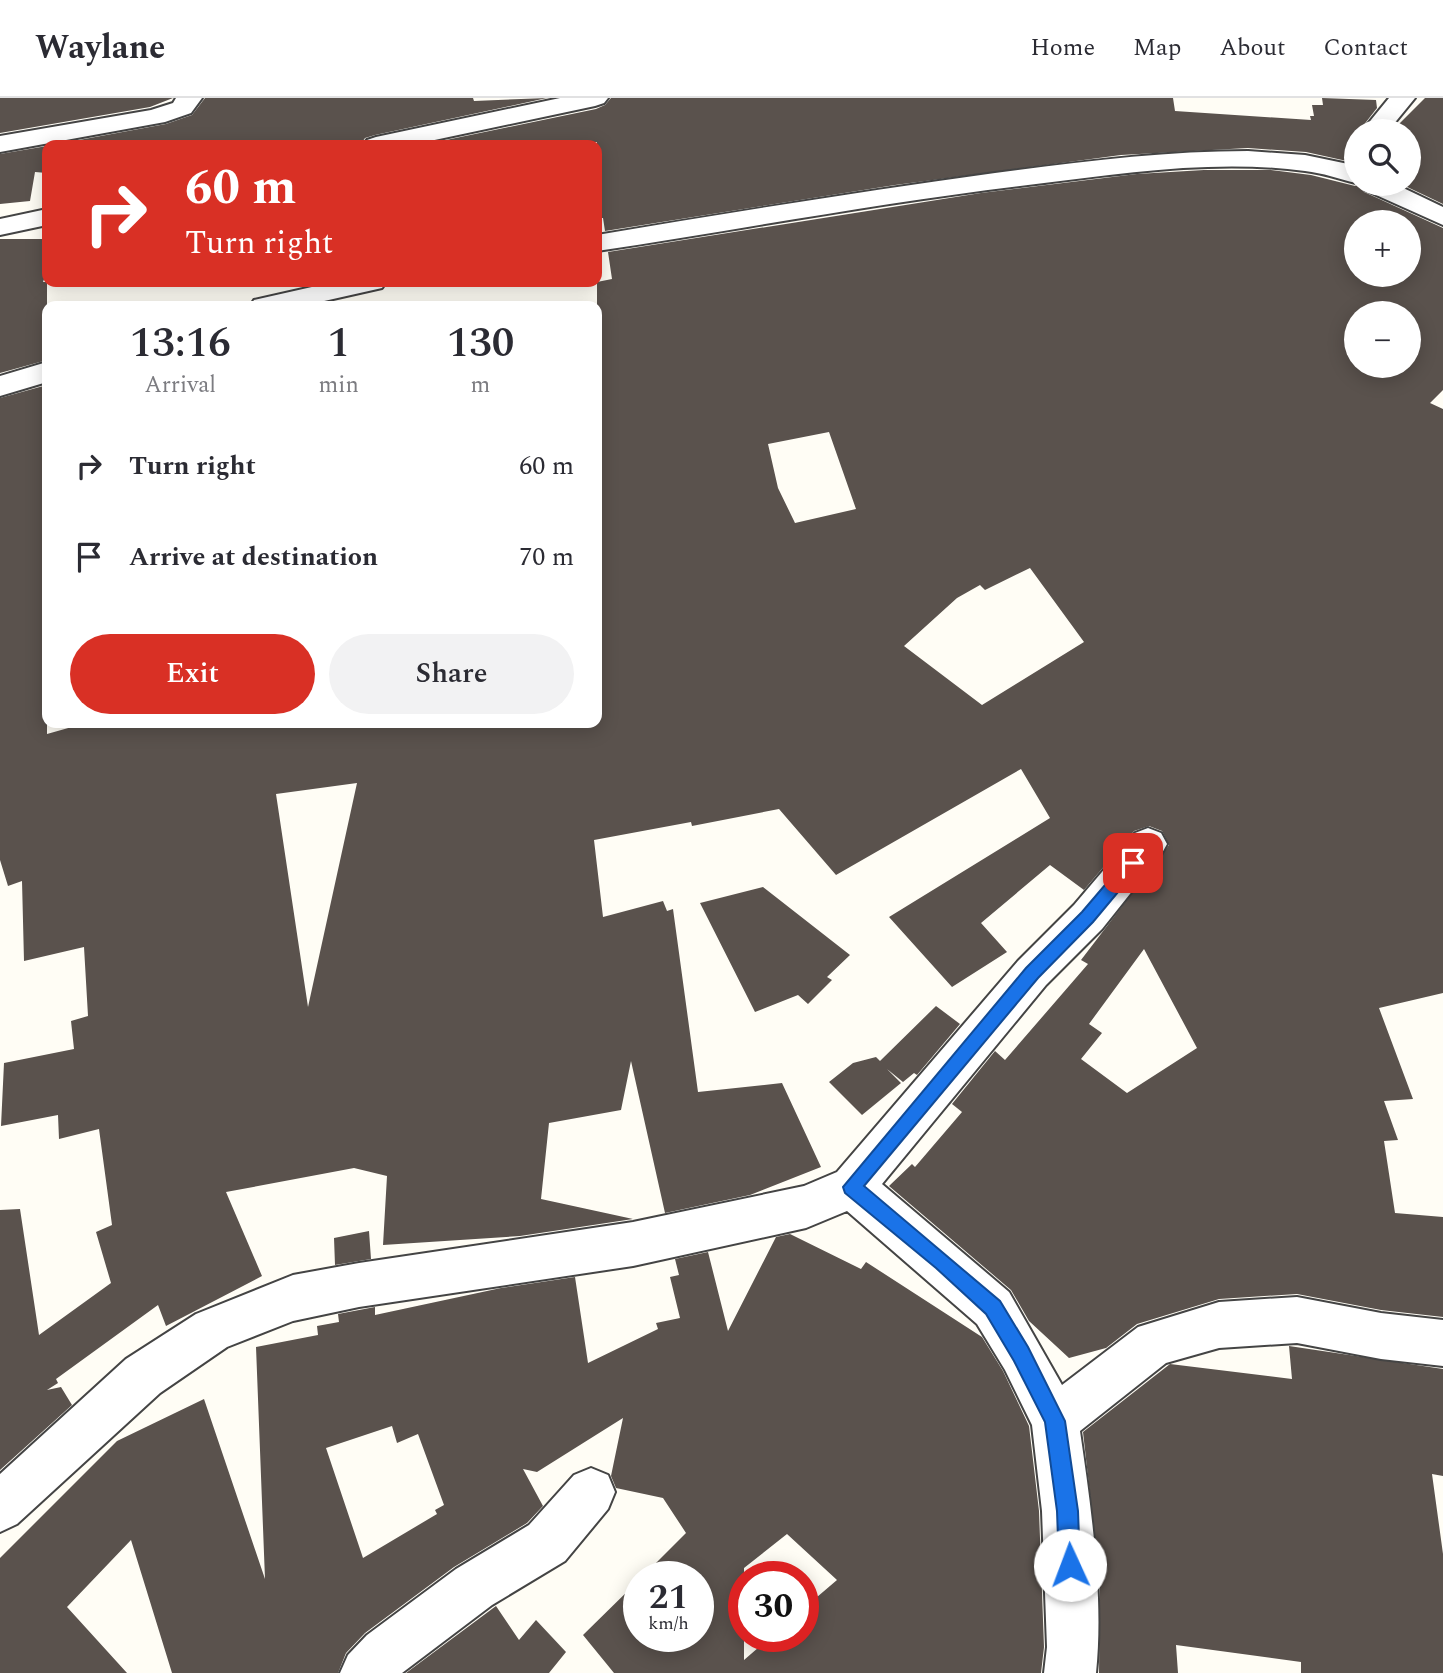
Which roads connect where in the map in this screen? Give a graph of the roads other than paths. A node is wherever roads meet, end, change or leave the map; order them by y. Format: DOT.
graph roads {
  1 [pos="189,98"];
  2 [pos="595,98"];
  3 [pos="1402,98"];
  4 [pos="1385,119"];
  5 [pos="399,140"];
  6 [pos="0,144"];
  7 [pos="1344,165"];
  8 [pos="1399,196"];
  9 [pos="1443,217"];
  10 [pos="42,218"];
  11 [pos="0,228"];
  12 [pos="602,242"];
  13 [pos="350,287"];
  14 [pos="286,301"];
  15 [pos="42,374"];
  16 [pos="0,387"];
  17 [pos="1148,845"];
  18 [pos="852,1187"];
  19 [pos="1443,1343"];
  20 [pos="1055,1421"];
  21 [pos="591,1492"];
  22 [pos="0,1507"];
  23 [pos="366,1673"];
  24 [pos="1070,1673"];
  1 -- 6 [label="street"];
  2 -- 5 [label="street"];
  3 -- 4 [label="street"];
  7 -- 12 [label="street"];
  8 -- 9 [label="street"];
  10 -- 11 [label="street"];
  13 -- 14 [label="street"];
  15 -- 16 [label="street"];
  17 -- 18 [label="street"];
  18 -- 20 [label="street"];
  18 -- 22 [label="street"];
  19 -- 20 [label="street"];
  20 -- 24 [label="street"];
  21 -- 23 [label="street"];
}
